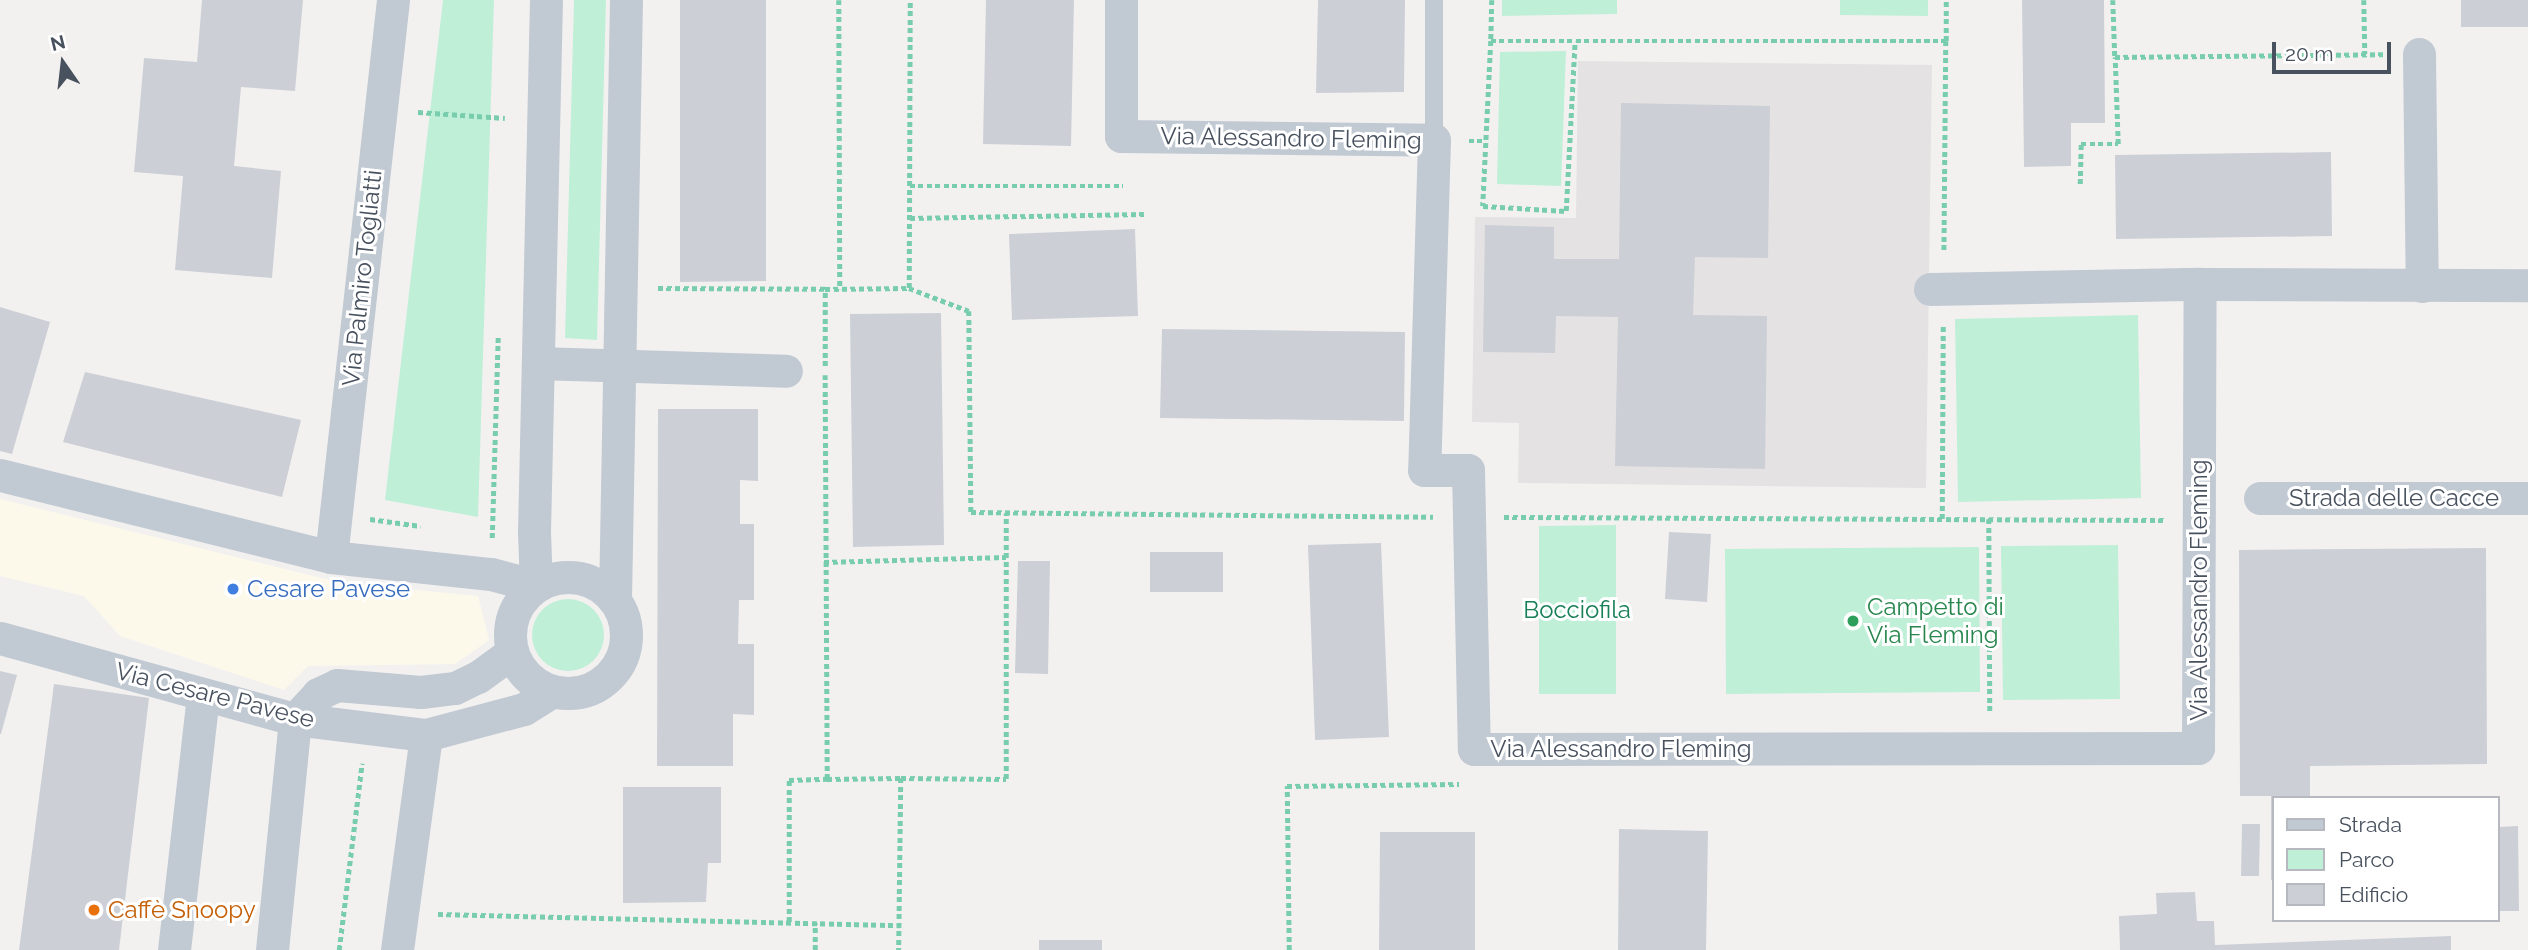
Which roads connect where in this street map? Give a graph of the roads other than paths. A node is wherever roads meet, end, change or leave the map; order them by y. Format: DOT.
graph roads {
  1 [pos="393,0"];
  2 [pos="546,0"];
  3 [pos="626,0"];
  4 [pos="1121,0"];
  5 [pos="1434,0"];
  6 [pos="2419,54"];
  7 [pos="1434,140"];
  8 [pos="2200,284"];
  9 [pos="2528,285"];
  10 [pos="2422,286"];
  11 [pos="1937,289"];
  12 [pos="538,363"];
  13 [pos="617,366"];
  14 [pos="786,371"];
  15 [pos="0,475"];
  16 [pos="2260,498"];
  17 [pos="2528,498"];
  18 [pos="331,557"];
  19 [pos="536,586"];
  20 [pos="615,598"];
  21 [pos="0,638"];
  22 [pos="511,653"];
  23 [pos="551,693"];
  24 [pos="203,696"];
  25 [pos="295,719"];
  26 [pos="426,735"];
  27 [pos="174,950"];
  28 [pos="272,950"];
  29 [pos="397,950"];
  1 -- 18 [label="street, Via Palmiro Togliatti"];
  2 -- 12 [label="street"];
  3 -- 13 [label="street"];
  4 -- 7 [label="street, Via Alessandro Fleming"];
  5 -- 7 [label="lane"];
  6 -- 10 [label="street"];
  7 -- 8 [label="street, Via Alessandro Fleming"];
  8 -- 10 [label="street"];
  8 -- 11 [label="street"];
  9 -- 10 [label="street"];
  12 -- 13 [label="street"];
  12 -- 19 [label="street"];
  13 -- 14 [label="street"];
  13 -- 20 [label="street"];
  15 -- 18 [label="street"];
  16 -- 17 [label="street, Strada delle Cacce"];
  18 -- 19 [label="street"];
  19 -- 20 [label="street"];
  19 -- 22 [label="street"];
  20 -- 23 [label="street"];
  21 -- 24 [label="street, Via Cesare Pavese"];
  22 -- 23 [label="street"];
  22 -- 25 [label="street"];
  23 -- 26 [label="street, Via Cesare Pavese"];
  24 -- 25 [label="street, Via Cesare Pavese"];
  24 -- 27 [label="street"];
  25 -- 26 [label="street, Via Cesare Pavese"];
  25 -- 28 [label="street"];
  26 -- 29 [label="street"];
}
